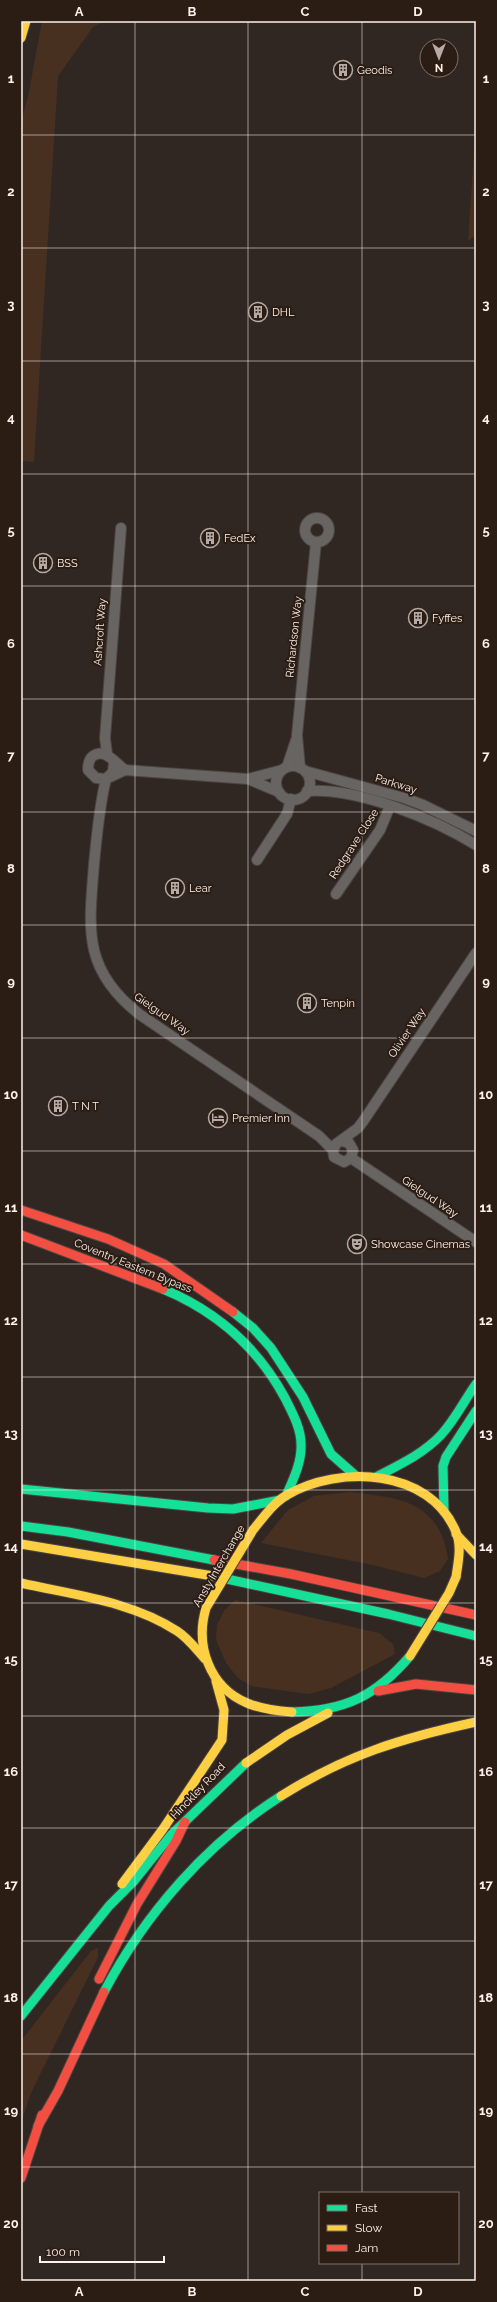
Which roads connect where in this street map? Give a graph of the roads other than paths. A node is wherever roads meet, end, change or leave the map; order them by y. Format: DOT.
graph roads {
  1 [pos="26,21"];
  2 [pos="21,38"];
  3 [pos="121,528"];
  4 [pos="316,542"];
  5 [pos="297,735"];
  6 [pos="106,757"];
  7 [pos="284,768"];
  8 [pos="302,769"];
  9 [pos="125,770"];
  10 [pos="96,778"];
  11 [pos="108,778"];
  12 [pos="248,779"];
  13 [pos="307,791"];
  14 [pos="279,792"];
  15 [pos="290,800"];
  16 [pos="100,802"];
  17 [pos="390,806"];
  18 [pos="476,831"];
  19 [pos="476,845"];
  20 [pos="257,860"];
  21 [pos="336,894"];
  22 [pos="476,953"];
  23 [pos="358,1128"];
  24 [pos="338,1144"];
  25 [pos="353,1147"];
  26 [pos="351,1158"];
  27 [pos="21,1210"];
  28 [pos="21,1235"];
  29 [pos="476,1242"];
  30 [pos="476,1384"];
  31 [pos="476,1411"];
  32 [pos="356,1476"];
  33 [pos="376,1477"];
  34 [pos="21,1489"];
  35 [pos="283,1498"];
  36 [pos="444,1510"];
  37 [pos="21,1526"];
  38 [pos="456,1534"];
  39 [pos="21,1544"];
  40 [pos="476,1555"];
  41 [pos="21,1583"];
  42 [pos="476,1615"];
  43 [pos="476,1636"];
  44 [pos="206,1660"];
  45 [pos="215,1678"];
  46 [pos="476,1690"];
  47 [pos="372,1692"];
  48 [pos="345,1705"];
  49 [pos="476,1722"];
  50 [pos="185,1822"];
  51 [pos="109,1906"];
  52 [pos="94,1988"];
  53 [pos="21,2016"];
  54 [pos="57,2070"];
  55 [pos="38,2126"];
  56 [pos="21,2178"];
  1 -- 2 [label="main road"];
  3 -- 6 [label="street, Ashcroft Way"];
  4 -- 5 [label="street, Richardson Way"];
  5 -- 7 [label="street, Richardson Way"];
  5 -- 8 [label="street, Richardson Way"];
  6 -- 9 [label="street"];
  6 -- 10 [label="street, Ashcroft Way"];
  6 -- 11 [label="street, Ashcroft Way"];
  7 -- 8 [label="street"];
  7 -- 12 [label="street"];
  7 -- 14 [label="street"];
  8 -- 13 [label="street"];
  8 -- 18 [label="street, Parkway"];
  9 -- 11 [label="street"];
  9 -- 12 [label="street"];
  10 -- 11 [label="street"];
  10 -- 16 [label="street, Gielgud Way"];
  11 -- 16 [label="street, Gielgud Way"];
  12 -- 14 [label="street"];
  13 -- 15 [label="street"];
  13 -- 17 [label="street, Parkway"];
  14 -- 15 [label="street"];
  15 -- 20 [label="street"];
  16 -- 24 [label="street, Gielgud Way"];
  17 -- 19 [label="street, Parkway"];
  17 -- 21 [label="street, Redgrave Close"];
  22 -- 23 [label="street, Olivier Way"];
  23 -- 24 [label="street, Olivier Way"];
  23 -- 25 [label="street, Olivier Way"];
  24 -- 25 [label="street"];
  24 -- 26 [label="street"];
  25 -- 26 [label="street"];
  26 -- 29 [label="street, Gielgud Way"];
  27 -- 32 [label="main road, Coventry Eastern Bypass"];
  28 -- 35 [label="main road, Coventry Eastern Bypass"];
  30 -- 33 [label="main road"];
  31 -- 36 [label="main road"];
  32 -- 33 [label="main road, Ansty Interchange"];
  32 -- 35 [label="main road, Ansty Interchange"];
  33 -- 36 [label="main road, Ansty Interchange"];
  34 -- 35 [label="main road"];
  35 -- 44 [label="main road, Ansty Interchange, bridge"];
  36 -- 38 [label="main road, Ansty Interchange"];
  37 -- 42 [label="main road"];
  38 -- 40 [label="main road"];
  38 -- 47 [label="main road, Ansty Interchange, bridge"];
  39 -- 43 [label="main road"];
  41 -- 44 [label="main road"];
  44 -- 45 [label="main road, Ansty Interchange"];
  45 -- 48 [label="main road, Ansty Interchange"];
  45 -- 51 [label="main road, Hinckley Road"];
  46 -- 47 [label="main road"];
  47 -- 48 [label="main road, Ansty Interchange"];
  48 -- 50 [label="main road, Hinckley Road"];
  49 -- 55 [label="main road"];
  50 -- 51 [label="main road, Hinckley Road"];
  50 -- 52 [label="main road"];
  51 -- 53 [label="main road, Hinckley Road"];
  54 -- 55 [label="main road"];
  55 -- 56 [label="main road"];
}
